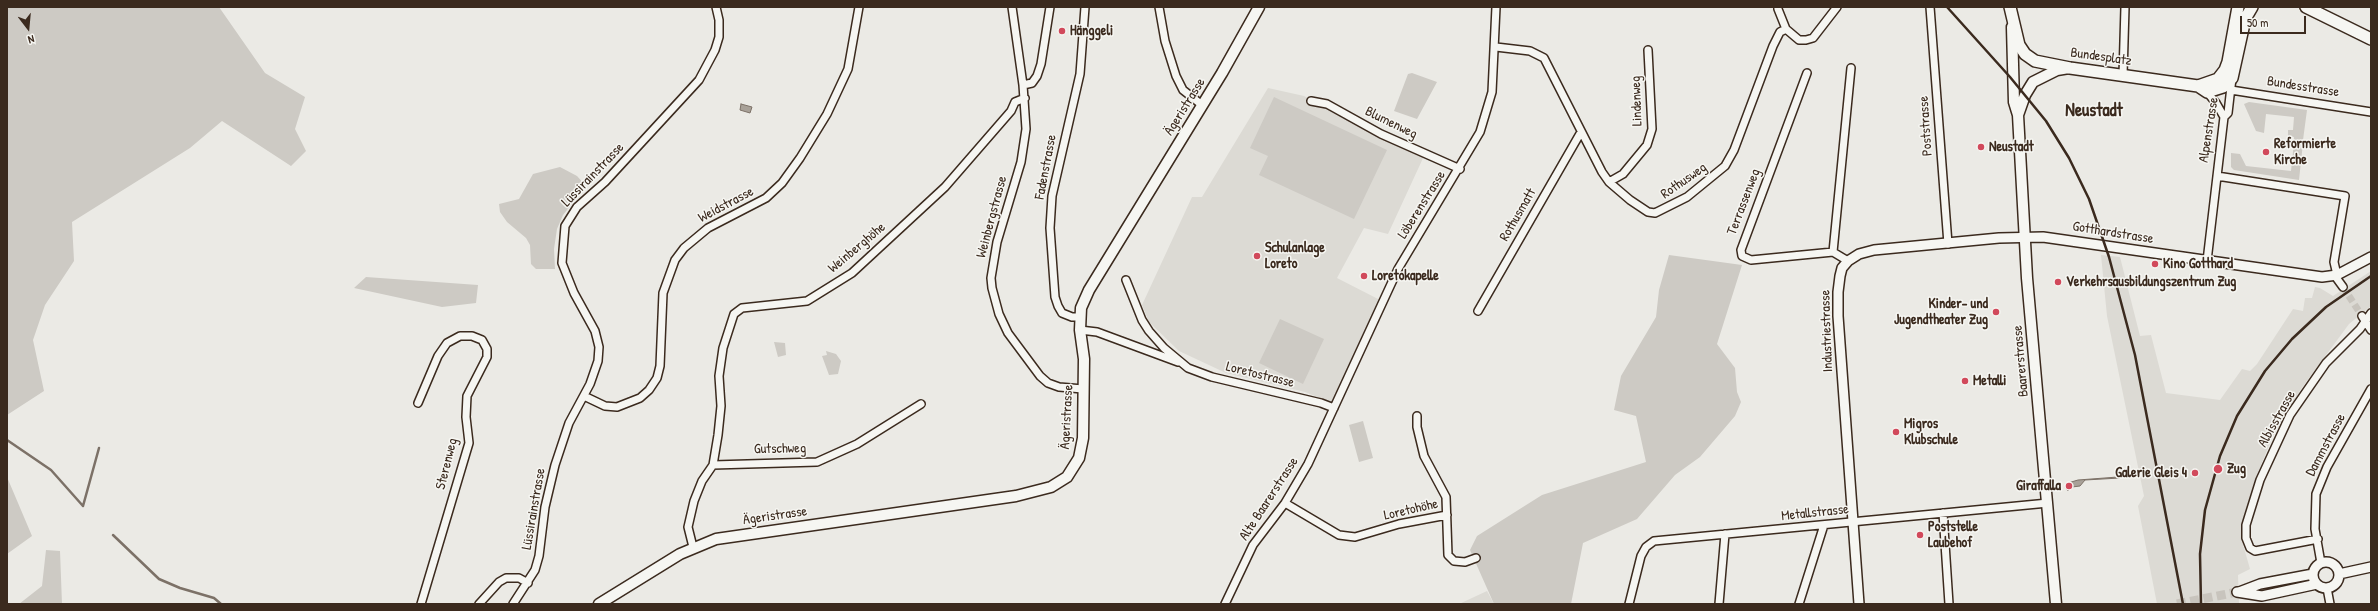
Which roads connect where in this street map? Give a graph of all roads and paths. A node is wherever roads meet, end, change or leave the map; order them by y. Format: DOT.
graph roads {
  1 [pos="716,7"];
  2 [pos="859,7"];
  3 [pos="1012,7"];
  4 [pos="1050,7"];
  5 [pos="1084,7"];
  6 [pos="1159,7"];
  7 [pos="1259,7"];
  8 [pos="1496,7"];
  9 [pos="1837,7"];
  10 [pos="1930,7"];
  11 [pos="2010,7"];
  12 [pos="2126,7"];
  13 [pos="2238,7"];
  14 [pos="2252,7"];
  15 [pos="2306,7"];
  16 [pos="1778,9"];
  17 [pos="2012,24"];
  18 [pos="1786,29"];
  19 [pos="2371,39"];
  20 [pos="1496,47"];
  21 [pos="1648,50"];
  22 [pos="2228,62"];
  23 [pos="1851,68"];
  24 [pos="2070,68"];
  25 [pos="1808,73"];
  26 [pos="2123,75"];
  27 [pos="2232,78"];
  28 [pos="1023,85"];
  29 [pos="2202,89"];
  30 [pos="2231,90"];
  31 [pos="1025,98"];
  32 [pos="1311,101"];
  33 [pos="1202,105"];
  34 [pos="2371,112"];
  35 [pos="2018,115"];
  36 [pos="2224,117"];
  37 [pos="1581,132"];
  38 [pos="1460,169"];
  39 [pos="2217,176"];
  40 [pos="1609,182"];
  41 [pos="2025,238"];
  42 [pos="1948,244"];
  43 [pos="1833,252"];
  44 [pos="2371,257"];
  45 [pos="1848,261"];
  46 [pos="2207,261"];
  47 [pos="2336,276"];
  48 [pos="1126,280"];
  49 [pos="2342,287"];
  50 [pos="1478,311"];
  51 [pos="2371,313"];
  52 [pos="1080,317"];
  53 [pos="2364,319"];
  54 [pos="1080,330"];
  55 [pos="2371,330"];
  56 [pos="1182,364"];
  57 [pos="1084,389"];
  58 [pos="2371,389"];
  59 [pos="584,396"];
  60 [pos="418,403"];
  61 [pos="921,404"];
  62 [pos="1334,408"];
  63 [pos="1417,416"];
  64 [pos="713,465"];
  65 [pos="1285,503"];
  66 [pos="2048,503"];
  67 [pos="1942,513"];
  68 [pos="1447,515"];
  69 [pos="1853,522"];
  70 [pos="1824,526"];
  71 [pos="1725,534"];
  72 [pos="2318,539"];
  73 [pos="693,547"];
  74 [pos="1476,558"];
  75 [pos="2322,563"];
  76 [pos="2371,567"];
  77 [pos="2313,574"];
  78 [pos="2339,574"];
  79 [pos="528,583"];
  80 [pos="2317,584"];
  81 [pos="2327,588"];
  82 [pos="421,604"];
  83 [pos="479,604"];
  84 [pos="513,604"];
  85 [pos="599,604"];
  86 [pos="1224,604"];
  87 [pos="1629,604"];
  88 [pos="1719,604"];
  89 [pos="1799,604"];
  90 [pos="1859,604"];
  91 [pos="1949,604"];
  92 [pos="2056,604"];
  93 [pos="2330,604"];
  1 -- 59 [label="street, Lüssirainstrasse"];
  2 -- 59 [label="street, Weidstrasse"];
  3 -- 28 [label="street, Weinbergstrasse"];
  4 -- 28 [label="street"];
  5 -- 52 [label="street, Fadenstrasse"];
  6 -- 33 [label="street"];
  7 -- 33 [label="main road, Ägeristrasse"];
  8 -- 20 [label="street, Löberenstrasse"];
  9 -- 18 [label="street"];
  10 -- 42 [label="street, Poststrasse"];
  11 -- 17 [label="main road, Bundesplatz"];
  12 -- 26 [label="street"];
  13 -- 22 [label="main road"];
  14 -- 27 [label="main road, Alpenstrasse"];
  15 -- 19 [label="main road"];
  16 -- 18 [label="street"];
  17 -- 24 [label="main road, Bundesplatz"];
  17 -- 35 [label="main road, Baarerstrasse"];
  18 -- 40 [label="street, Rothusweg"];
  20 -- 37 [label="street, Rothusweg"];
  20 -- 38 [label="street, Löberenstrasse"];
  21 -- 40 [label="street, Lindenweg"];
  22 -- 27 [label="main road"];
  22 -- 29 [label="main road"];
  23 -- 43 [label="street"];
  24 -- 26 [label="main road, Bundesplatz"];
  24 -- 35 [label="main road, Baarerstrasse"];
  25 -- 43 [label="street, Terrassenweg"];
  26 -- 29 [label="main road, Bundesplatz"];
  27 -- 29 [label="main road"];
  27 -- 30 [label="street, Alpenstrasse"];
  28 -- 31 [label="street, Weinbergstrasse"];
  29 -- 36 [label="street"];
  30 -- 34 [label="street, Bundesstrasse"];
  30 -- 36 [label="street, Alpenstrasse"];
  31 -- 57 [label="street, Weinbergstrasse"];
  31 -- 64 [label="street, Weinberghöhe"];
  32 -- 38 [label="street, Blumenweg"];
  33 -- 52 [label="main road, Ägeristrasse"];
  35 -- 41 [label="main road, Baarerstrasse"];
  36 -- 39 [label="street, Alpenstrasse"];
  37 -- 40 [label="street, Rothusweg"];
  37 -- 50 [label="street, Rothusmatt"];
  38 -- 62 [label="street, Löberenstrasse"];
  39 -- 46 [label="street, Alpenstrasse"];
  39 -- 47 [label="street"];
  41 -- 42 [label="street, Gotthardstrasse"];
  41 -- 46 [label="street, Gotthardstrasse"];
  41 -- 66 [label="main road, Baarerstrasse"];
  42 -- 45 [label="street, Gotthardstrasse"];
  43 -- 45 [label="street"];
  44 -- 47 [label="street, Gotthardstrasse"];
  45 -- 69 [label="street, Industriestrasse"];
  46 -- 47 [label="street, Gotthardstrasse"];
  47 -- 49 [label="street"];
  48 -- 56 [label="street, Loretostrasse"];
  51 -- 53 [label="street"];
  52 -- 54 [label="main road, Ägeristrasse"];
  53 -- 55 [label="street"];
  53 -- 72 [label="street, Albisstrasse"];
  54 -- 56 [label="street, Loretostrasse"];
  54 -- 57 [label="main road, Ägeristrasse"];
  56 -- 62 [label="street, Loretostrasse"];
  57 -- 73 [label="main road, Ägeristrasse"];
  58 -- 72 [label="street, Dammstrasse"];
  59 -- 79 [label="street, Lüssirainstrasse"];
  60 -- 82 [label="street, Sterenweg"];
  61 -- 64 [label="street, Gutschweg"];
  62 -- 65 [label="street, Alte Baarerstrasse"];
  63 -- 68 [label="street, Loretohöhe"];
  64 -- 73 [label="street"];
  65 -- 68 [label="street, Loretohöhe"];
  65 -- 86 [label="street, Alte Baarerstrasse"];
  66 -- 67 [label="street, Metallstrasse"];
  66 -- 92 [label="main road, Baarerstrasse"];
  67 -- 69 [label="street, Metallstrasse"];
  67 -- 91 [label="street"];
  68 -- 74 [label="street"];
  69 -- 70 [label="street, Metallstrasse"];
  69 -- 90 [label="street, Industriestrasse"];
  70 -- 71 [label="street, Metallstrasse"];
  70 -- 89 [label="street"];
  71 -- 87 [label="street, Metallstrasse"];
  71 -- 88 [label="street"];
  72 -- 75 [label="street, Dammstrasse"];
  73 -- 85 [label="main road, Ägeristrasse"];
  75 -- 77 [label="street"];
  75 -- 78 [label="street"];
  76 -- 78 [label="street"];
  77 -- 80 [label="street"];
  77 -- 80 [label="street"];
  78 -- 81 [label="street"];
  79 -- 83 [label="street"];
  79 -- 84 [label="street, Lüssirainstrasse"];
  80 -- 81 [label="street"];
  81 -- 93 [label="street"];
}
